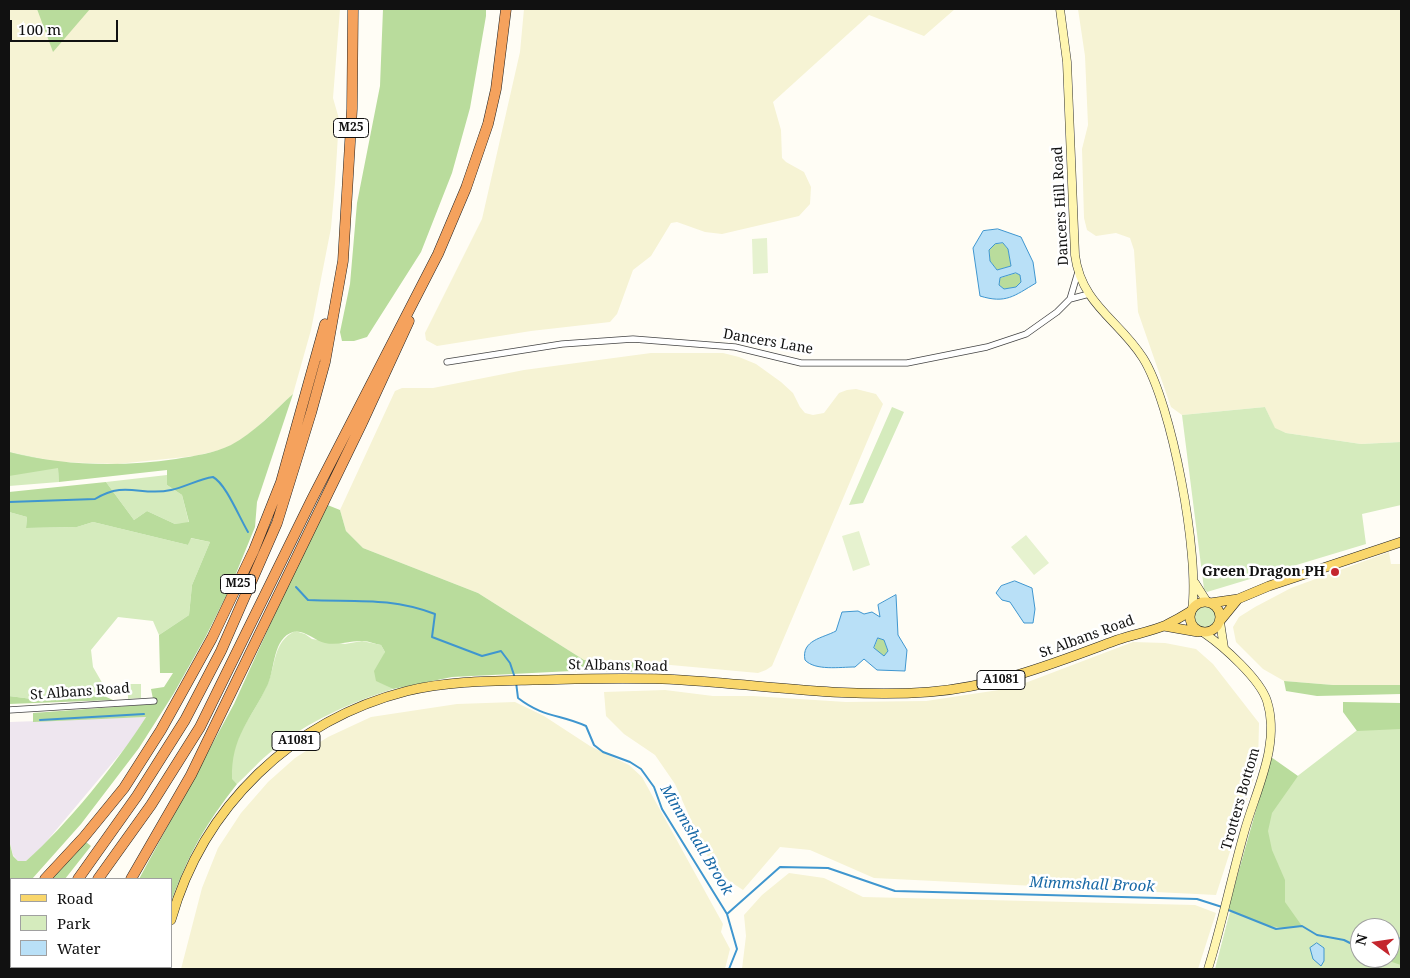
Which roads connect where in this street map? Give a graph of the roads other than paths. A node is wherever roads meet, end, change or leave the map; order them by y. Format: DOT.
graph roads {
  1 [pos="353,9"];
  2 [pos="506,9"];
  3 [pos="1060,9"];
  4 [pos="343,247"];
  5 [pos="1078,272"];
  6 [pos="1089,294"];
  7 [pos="417,296"];
  8 [pos="1070,299"];
  9 [pos="447,362"];
  10 [pos="1401,542"];
  11 [pos="1194,582"];
  12 [pos="1238,599"];
  13 [pos="1209,602"];
  14 [pos="1191,610"];
  15 [pos="1220,622"];
  16 [pos="1164,626"];
  17 [pos="1202,633"];
  18 [pos="1224,648"];
  19 [pos="154,701"];
  20 [pos="9,710"];
  21 [pos="46,878"];
  22 [pos="79,878"];
  23 [pos="99,878"];
  24 [pos="132,878"];
  25 [pos="172,917"];
  26 [pos="1208,969"];
  1 -- 4 [label="highway, M25"];
  2 -- 7 [label="highway, M25"];
  3 -- 5 [label="street, Dancers Hill Road"];
  4 -- 21 [label="highway, M25"];
  4 -- 22 [label="highway, M25"];
  5 -- 6 [label="street, Dancers Hill Road"];
  5 -- 8 [label="street"];
  6 -- 8 [label="street, Dancers Lane"];
  6 -- 11 [label="street, Dancers Hill Road"];
  7 -- 23 [label="highway, M25"];
  7 -- 24 [label="highway, M25"];
  8 -- 9 [label="street, Dancers Lane"];
  10 -- 12 [label="main road"];
  11 -- 13 [label="street, Dancers Hill Road"];
  11 -- 14 [label="street, Dancers Hill Road"];
  12 -- 13 [label="main road"];
  12 -- 15 [label="main road"];
  13 -- 14 [label="main road"];
  13 -- 15 [label="main road"];
  14 -- 16 [label="main road, St Albans Road / A1081"];
  14 -- 17 [label="main road"];
  15 -- 17 [label="main road"];
  15 -- 18 [label="street"];
  16 -- 17 [label="main road, St Albans Road / A1081"];
  16 -- 25 [label="main road, St Albans Road / A1081"];
  17 -- 18 [label="street, Trotters Bottom"];
  18 -- 26 [label="street, Trotters Bottom"];
  19 -- 20 [label="street, St Albans Road"];
}
